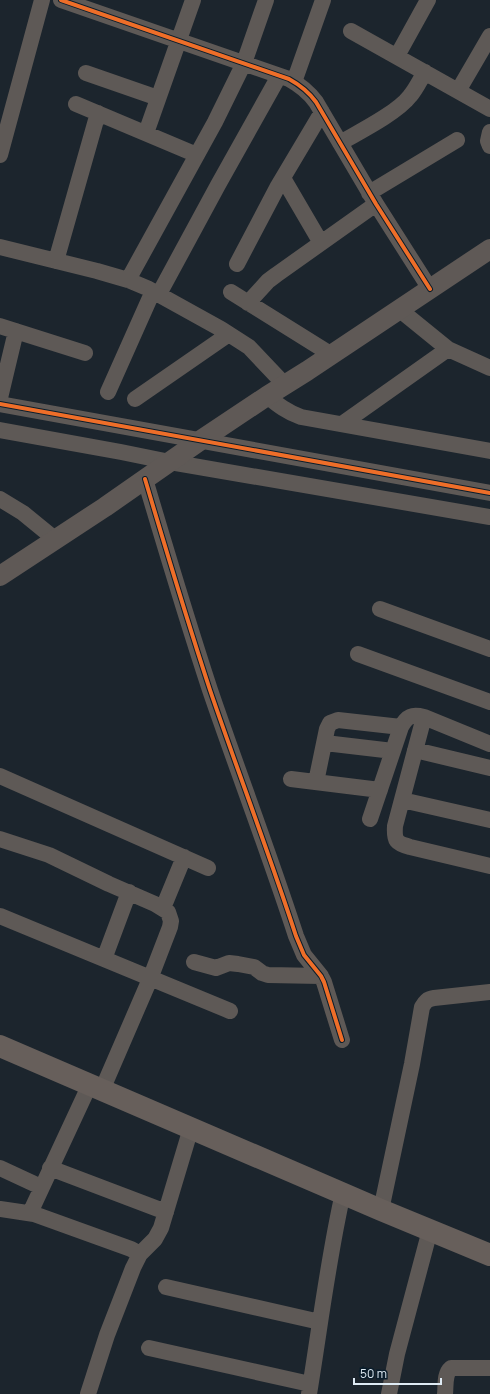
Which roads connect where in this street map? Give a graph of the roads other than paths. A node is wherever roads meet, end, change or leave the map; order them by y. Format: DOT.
graph roads {
  1 [pos="42,0"];
  2 [pos="60,0"];
  3 [pos="193,0"];
  4 [pos="266,0"];
  5 [pos="323,0"];
  6 [pos="427,0"];
  7 [pos="352,31"];
  8 [pos="490,36"];
  9 [pos="178,40"];
  10 [pos="397,56"];
  11 [pos="244,63"];
  12 [pos="86,72"];
  13 [pos="425,72"];
  14 [pos="280,76"];
  15 [pos="294,82"];
  16 [pos="458,91"];
  17 [pos="158,98"];
  18 [pos="76,104"];
  19 [pos="490,109"];
  20 [pos="322,112"];
  21 [pos="98,113"];
  22 [pos="5,115"];
  23 [pos="490,132"];
  24 [pos="146,133"];
  25 [pos="458,140"];
  26 [pos="340,143"];
  27 [pos="490,146"];
  28 [pos="197,155"];
  29 [pos="0,156"];
  30 [pos="283,178"];
  31 [pos="373,198"];
  32 [pos="321,243"];
  33 [pos="0,247"];
  34 [pos="490,249"];
  35 [pos="56,261"];
  36 [pos="237,264"];
  37 [pos="128,280"];
  38 [pos="430,289"];
  39 [pos="231,292"];
  40 [pos="156,293"];
  41 [pos="248,303"];
  42 [pos="400,310"];
  43 [pos="0,326"];
  44 [pos="16,331"];
  45 [pos="229,334"];
  46 [pos="448,349"];
  47 [pos="85,353"];
  48 [pos="332,355"];
  49 [pos="490,368"];
  50 [pos="285,385"];
  51 [pos="108,392"];
  52 [pos="267,396"];
  53 [pos="0,398"];
  54 [pos="135,399"];
  55 [pos="0,404"];
  56 [pos="342,424"];
  57 [pos="0,430"];
  58 [pos="197,443"];
  59 [pos="490,451"];
  60 [pos="173,460"];
  61 [pos="145,479"];
  62 [pos="490,493"];
  63 [pos="0,499"];
  64 [pos="490,517"];
  65 [pos="56,540"];
  66 [pos="0,576"];
  67 [pos="380,609"];
  68 [pos="490,649"];
  69 [pos="358,654"];
  70 [pos="490,702"];
  71 [pos="424,717"];
  72 [pos="401,727"];
  73 [pos="325,743"];
  74 [pos="490,744"];
  75 [pos="415,750"];
  76 [pos="393,751"];
  77 [pos="490,768"];
  78 [pos="0,776"];
  79 [pos="291,779"];
  80 [pos="316,782"];
  81 [pos="380,790"];
  82 [pos="402,800"];
  83 [pos="370,819"];
  84 [pos="490,820"];
  85 [pos="0,839"];
  86 [pos="184,857"];
  87 [pos="490,866"];
  88 [pos="208,868"];
  89 [pos="129,892"];
  90 [pos="163,908"];
  91 [pos="0,916"];
  92 [pos="104,959"];
  93 [pos="194,962"];
  94 [pos="321,976"];
  95 [pos="150,979"];
  96 [pos="490,992"];
  97 [pos="230,1012"];
  98 [pos="342,1040"];
  99 [pos="0,1046"];
  100 [pos="96,1087"];
  101 [pos="191,1128"];
  102 [pos="0,1168"];
  103 [pos="50,1168"];
  104 [pos="41,1187"];
  105 [pos="343,1193"];
  106 [pos="0,1209"];
  107 [pos="381,1210"];
  108 [pos="166,1212"];
  109 [pos="30,1213"];
  110 [pos="430,1230"];
  111 [pos="140,1254"];
  112 [pos="490,1255"];
  113 [pos="166,1287"];
  114 [pos="320,1322"];
  115 [pos="149,1348"];
  116 [pos="490,1368"];
  117 [pos="310,1389"];
  118 [pos="88,1394"];
  119 [pos="389,1394"];
  120 [pos="445,1394"];
  1 -- 22 [label="street"];
  2 -- 9 [label="street"];
  3 -- 9 [label="street"];
  4 -- 11 [label="street"];
  5 -- 15 [label="street"];
  6 -- 10 [label="street"];
  7 -- 10 [label="street"];
  8 -- 16 [label="street"];
  9 -- 11 [label="street"];
  9 -- 17 [label="street"];
  10 -- 13 [label="street"];
  11 -- 14 [label="street"];
  11 -- 28 [label="street"];
  12 -- 17 [label="street"];
  13 -- 16 [label="street"];
  13 -- 26 [label="street"];
  14 -- 15 [label="street"];
  14 -- 40 [label="street"];
  15 -- 20 [label="street"];
  16 -- 19 [label="street"];
  17 -- 24 [label="street"];
  18 -- 21 [label="street"];
  20 -- 26 [label="street"];
  20 -- 30 [label="street"];
  21 -- 24 [label="street"];
  21 -- 35 [label="street"];
  22 -- 29 [label="street"];
  23 -- 27 [label="street"];
  24 -- 28 [label="street"];
  25 -- 31 [label="street"];
  26 -- 31 [label="street"];
  28 -- 37 [label="street"];
  30 -- 32 [label="street"];
  30 -- 36 [label="street"];
  31 -- 32 [label="street"];
  31 -- 38 [label="street"];
  32 -- 41 [label="street"];
  33 -- 35 [label="street"];
  34 -- 38 [label="main road"];
  35 -- 37 [label="street"];
  37 -- 40 [label="street"];
  38 -- 42 [label="main road"];
  39 -- 41 [label="street"];
  40 -- 45 [label="street"];
  40 -- 51 [label="street"];
  41 -- 48 [label="street"];
  42 -- 46 [label="street"];
  42 -- 48 [label="main road"];
  43 -- 44 [label="street"];
  44 -- 47 [label="street"];
  44 -- 53 [label="street"];
  45 -- 50 [label="street"];
  45 -- 54 [label="street"];
  46 -- 49 [label="street"];
  46 -- 56 [label="street"];
  48 -- 50 [label="main road"];
  50 -- 52 [label="main road"];
  52 -- 56 [label="street"];
  52 -- 58 [label="main road"];
  55 -- 58 [label="street"];
  56 -- 59 [label="street"];
  57 -- 60 [label="street"];
  58 -- 60 [label="main road"];
  58 -- 62 [label="street"];
  60 -- 61 [label="main road"];
  60 -- 64 [label="street"];
  61 -- 65 [label="main road"];
  61 -- 94 [label="street"];
  63 -- 65 [label="street"];
  65 -- 66 [label="main road"];
  67 -- 68 [label="street"];
  69 -- 70 [label="street"];
  71 -- 72 [label="street"];
  71 -- 74 [label="street"];
  71 -- 75 [label="street"];
  72 -- 73 [label="street"];
  72 -- 76 [label="street"];
  73 -- 76 [label="street"];
  73 -- 80 [label="street"];
  75 -- 77 [label="street"];
  75 -- 82 [label="street"];
  76 -- 81 [label="street"];
  78 -- 86 [label="street"];
  79 -- 80 [label="street"];
  80 -- 81 [label="street"];
  81 -- 83 [label="street"];
  82 -- 84 [label="street"];
  82 -- 87 [label="street"];
  85 -- 89 [label="street"];
  86 -- 88 [label="street"];
  86 -- 90 [label="street"];
  89 -- 90 [label="street"];
  89 -- 92 [label="street"];
  90 -- 95 [label="street"];
  91 -- 92 [label="street"];
  92 -- 95 [label="street"];
  93 -- 94 [label="street"];
  94 -- 98 [label="street"];
  95 -- 97 [label="street"];
  95 -- 100 [label="street"];
  96 -- 107 [label="street"];
  99 -- 100 [label="highway"];
  100 -- 101 [label="highway"];
  100 -- 103 [label="street"];
  101 -- 105 [label="highway"];
  101 -- 108 [label="street"];
  102 -- 104 [label="street"];
  103 -- 104 [label="street"];
  103 -- 108 [label="street"];
  104 -- 109 [label="street"];
  105 -- 107 [label="highway"];
  105 -- 114 [label="street"];
  106 -- 109 [label="street"];
  107 -- 110 [label="highway"];
  108 -- 111 [label="street"];
  109 -- 111 [label="street"];
  110 -- 112 [label="highway"];
  110 -- 119 [label="street"];
  111 -- 118 [label="street"];
  113 -- 114 [label="street"];
  114 -- 117 [label="street"];
  115 -- 117 [label="street"];
  116 -- 120 [label="street"];
}
